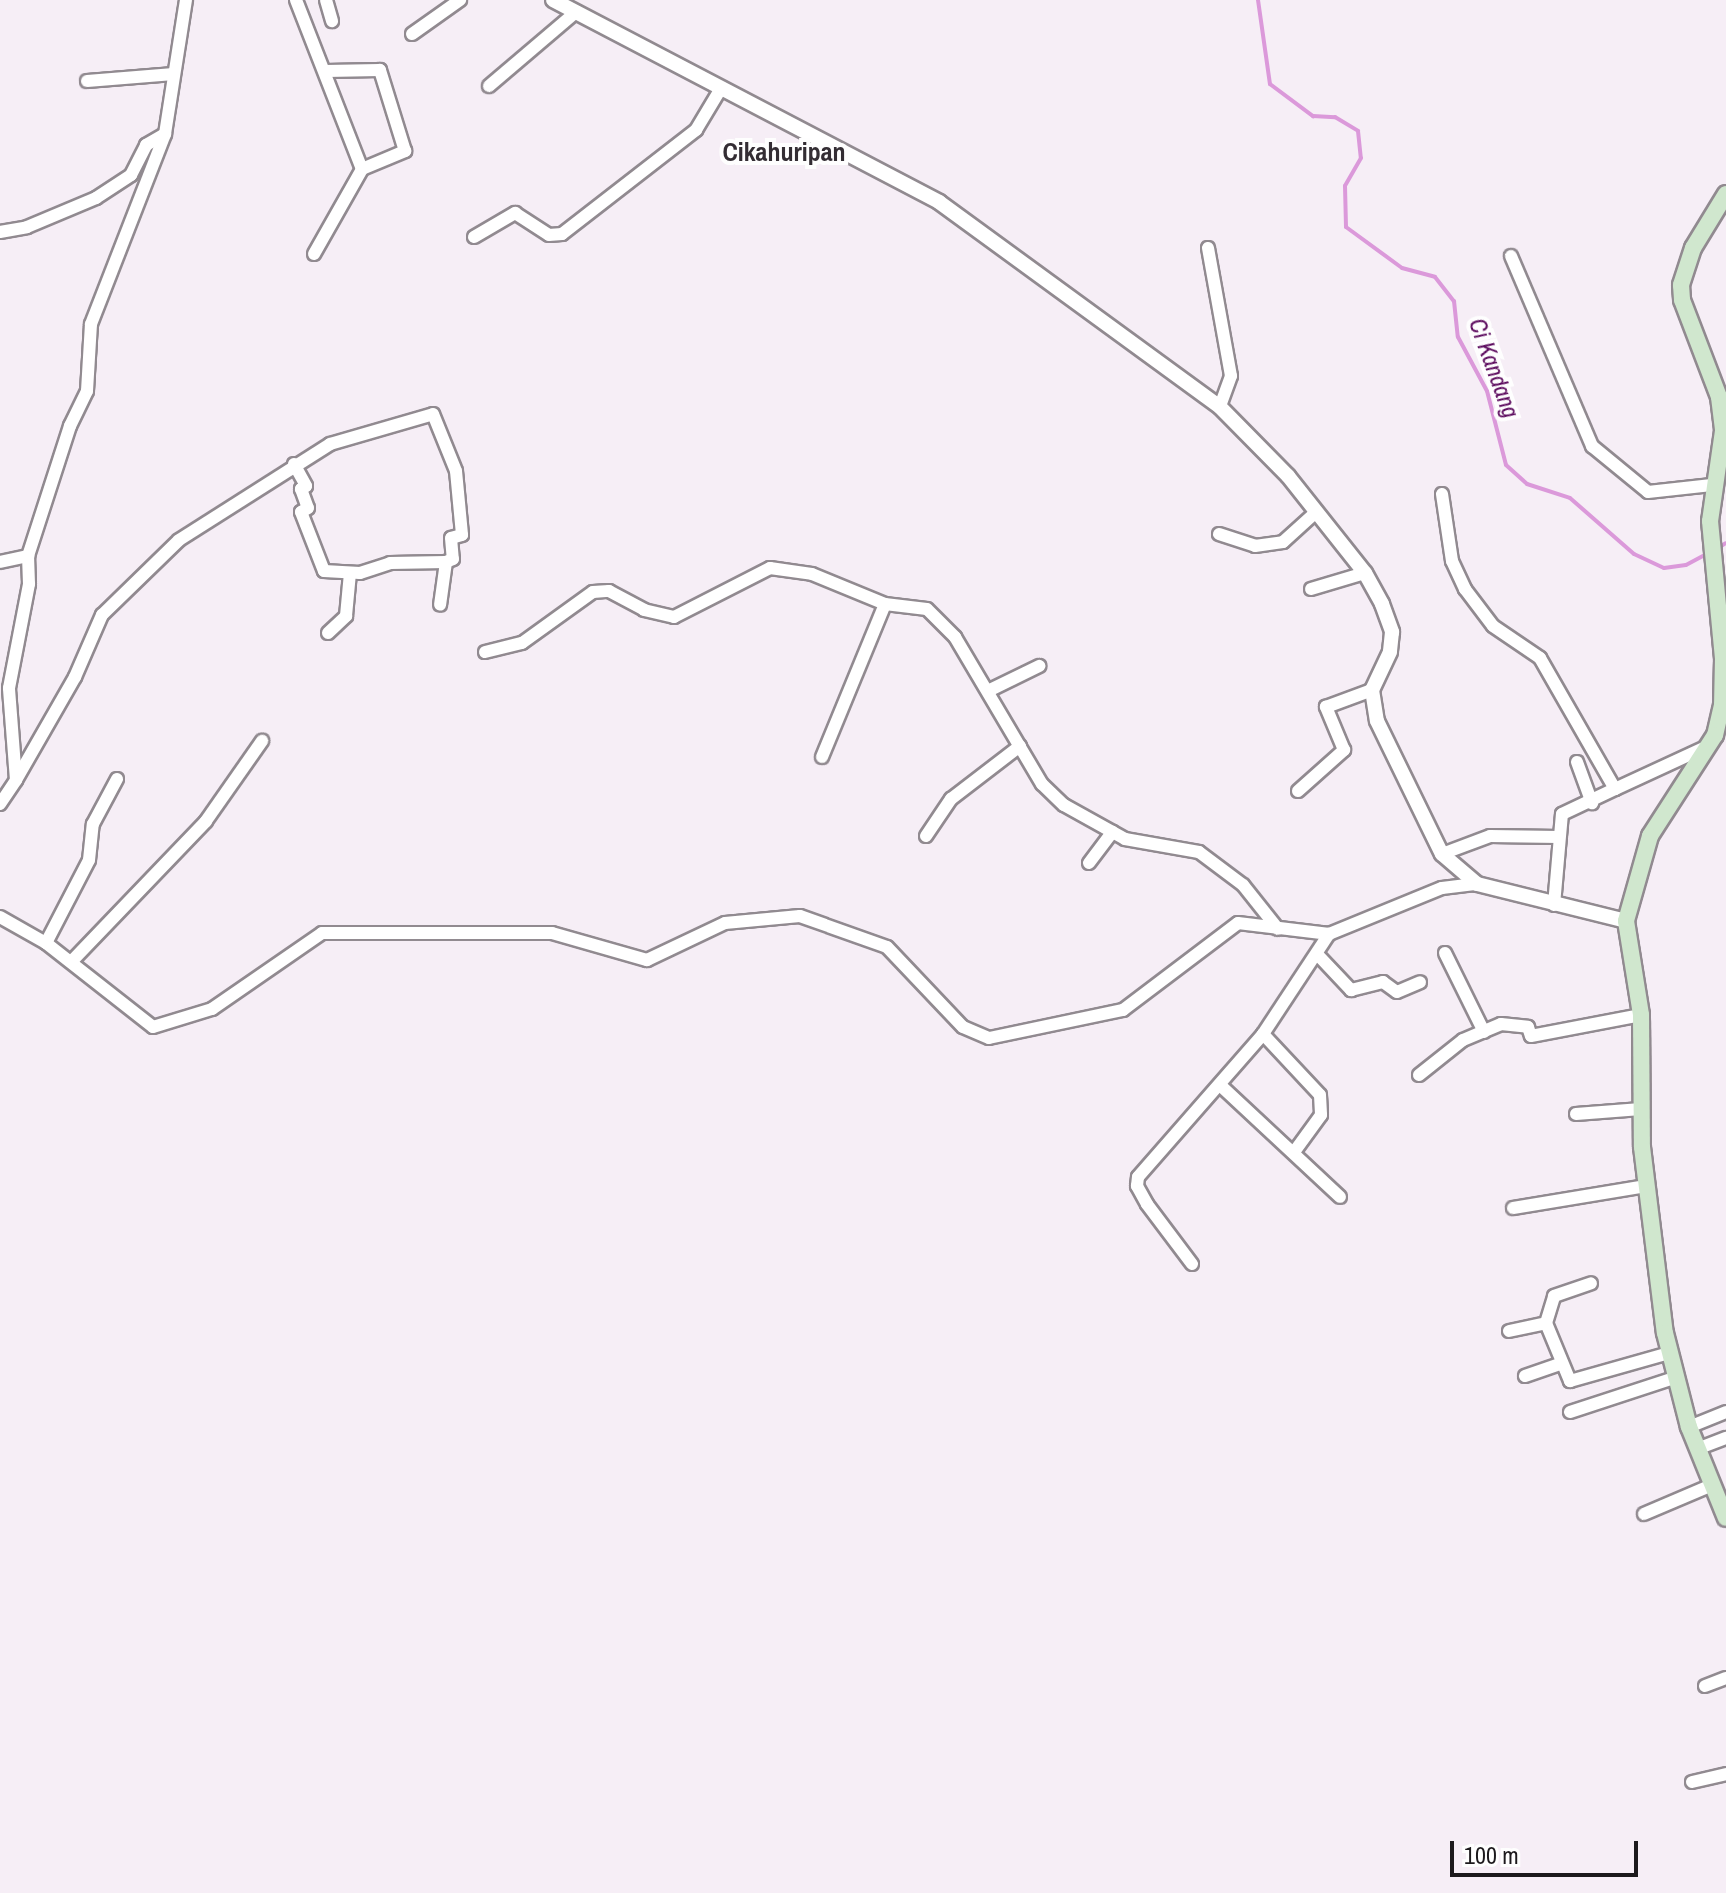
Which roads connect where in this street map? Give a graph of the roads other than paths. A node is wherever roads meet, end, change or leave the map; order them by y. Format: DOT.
graph roads {
  1 [pos="186,0"];
  2 [pos="296,0"];
  3 [pos="326,0"];
  4 [pos="460,0"];
  5 [pos="553,0"];
  6 [pos="576,12"];
  7 [pos="332,21"];
  8 [pos="412,34"];
  9 [pos="326,71"];
  10 [pos="174,74"];
  11 [pos="87,81"];
  12 [pos="489,86"];
  13 [pos="720,90"];
  14 [pos="165,134"];
  15 [pos="362,169"];
  16 [pos="1726,194"];
  17 [pos="0,232"];
  18 [pos="474,237"];
  19 [pos="1208,248"];
  20 [pos="314,254"];
  21 [pos="1511,256"];
  22 [pos="1220,407"];
  23 [pos="294,464"];
  24 [pos="1712,485"];
  25 [pos="1442,494"];
  26 [pos="1315,513"];
  27 [pos="1219,534"];
  28 [pos="28,556"];
  29 [pos="0,562"];
  30 [pos="446,562"];
  31 [pos="350,573"];
  32 [pos="1365,573"];
  33 [pos="1311,589"];
  34 [pos="885,604"];
  35 [pos="440,605"];
  36 [pos="1723,612"];
  37 [pos="328,633"];
  38 [pos="485,652"];
  39 [pos="1039,666"];
  40 [pos="1375,683"];
  41 [pos="990,690"];
  42 [pos="262,741"];
  43 [pos="1020,746"];
  44 [pos="1708,746"];
  45 [pos="822,757"];
  46 [pos="1577,762"];
  47 [pos="117,779"];
  48 [pos="16,780"];
  49 [pos="1615,789"];
  50 [pos="1298,791"];
  51 [pos="1592,803"];
  52 [pos="0,804"];
  53 [pos="1112,832"];
  54 [pos="926,836"];
  55 [pos="1559,837"];
  56 [pos="1442,854"];
  57 [pos="1089,863"];
  58 [pos="1477,884"];
  59 [pos="1554,905"];
  60 [pos="0,917"];
  61 [pos="1626,921"];
  62 [pos="1278,929"];
  63 [pos="1329,934"];
  64 [pos="46,943"];
  65 [pos="1445,953"];
  66 [pos="1317,954"];
  67 [pos="71,962"];
  68 [pos="1420,982"];
  69 [pos="1641,1015"];
  70 [pos="1484,1032"];
  71 [pos="1263,1034"];
  72 [pos="1419,1075"];
  73 [pos="1220,1085"];
  74 [pos="1641,1109"];
  75 [pos="1576,1114"];
  76 [pos="1294,1152"];
  77 [pos="1646,1186"];
  78 [pos="1340,1197"];
  79 [pos="1513,1208"];
  80 [pos="1192,1264"];
  81 [pos="1591,1283"];
  82 [pos="1546,1323"];
  83 [pos="1509,1331"];
  84 [pos="1669,1353"];
  85 [pos="1559,1364"];
  86 [pos="1525,1376"];
  87 [pos="1674,1378"];
  88 [pos="1570,1412"];
  89 [pos="1726,1412"];
  90 [pos="1689,1427"];
  91 [pos="1726,1438"];
  92 [pos="1697,1449"];
  93 [pos="1712,1485"];
  94 [pos="1644,1514"];
  95 [pos="1726,1518"];
  96 [pos="1726,1678"];
  97 [pos="1705,1686"];
  98 [pos="1726,1774"];
  99 [pos="1692,1782"];
  1 -- 10 [label="street"];
  2 -- 9 [label="street"];
  3 -- 7 [label="street"];
  4 -- 8 [label="street"];
  5 -- 6 [label="street"];
  6 -- 12 [label="street"];
  6 -- 13 [label="street"];
  9 -- 15 [label="street"];
  9 -- 15 [label="street"];
  10 -- 11 [label="street"];
  10 -- 14 [label="street"];
  13 -- 18 [label="street"];
  13 -- 22 [label="street"];
  14 -- 17 [label="street"];
  14 -- 28 [label="street"];
  15 -- 20 [label="street"];
  16 -- 24 [label="main road"];
  19 -- 22 [label="street"];
  21 -- 24 [label="street"];
  22 -- 26 [label="street"];
  23 -- 30 [label="street"];
  23 -- 31 [label="street"];
  23 -- 48 [label="street"];
  24 -- 36 [label="main road"];
  25 -- 49 [label="street"];
  26 -- 27 [label="street"];
  26 -- 32 [label="street"];
  28 -- 29 [label="street"];
  28 -- 48 [label="street"];
  30 -- 31 [label="street"];
  30 -- 35 [label="street"];
  31 -- 37 [label="street"];
  32 -- 33 [label="street"];
  32 -- 40 [label="street"];
  34 -- 38 [label="street"];
  34 -- 41 [label="street"];
  34 -- 45 [label="street"];
  36 -- 44 [label="main road"];
  39 -- 41 [label="street"];
  40 -- 50 [label="street"];
  40 -- 56 [label="street"];
  41 -- 43 [label="street"];
  42 -- 67 [label="street"];
  43 -- 53 [label="street"];
  43 -- 54 [label="street"];
  44 -- 49 [label="street"];
  44 -- 61 [label="main road"];
  46 -- 51 [label="street"];
  47 -- 64 [label="street"];
  48 -- 52 [label="street"];
  49 -- 51 [label="street"];
  51 -- 55 [label="street"];
  53 -- 57 [label="street"];
  53 -- 62 [label="street"];
  55 -- 56 [label="street"];
  55 -- 59 [label="street"];
  56 -- 58 [label="street"];
  58 -- 59 [label="street"];
  58 -- 63 [label="street"];
  59 -- 61 [label="street"];
  60 -- 64 [label="street"];
  61 -- 69 [label="main road"];
  62 -- 63 [label="street"];
  62 -- 67 [label="street"];
  63 -- 66 [label="street"];
  64 -- 67 [label="street"];
  65 -- 70 [label="street"];
  66 -- 68 [label="street"];
  66 -- 71 [label="street"];
  69 -- 70 [label="street"];
  69 -- 74 [label="main road"];
  70 -- 72 [label="street"];
  71 -- 73 [label="street"];
  71 -- 76 [label="street"];
  73 -- 76 [label="street"];
  73 -- 80 [label="street"];
  74 -- 75 [label="street"];
  74 -- 77 [label="main road"];
  76 -- 78 [label="street"];
  77 -- 79 [label="street"];
  77 -- 84 [label="main road"];
  81 -- 82 [label="street"];
  82 -- 83 [label="street"];
  82 -- 85 [label="street"];
  84 -- 85 [label="street"];
  84 -- 87 [label="main road"];
  85 -- 86 [label="street"];
  87 -- 88 [label="street"];
  87 -- 90 [label="main road"];
  89 -- 90 [label="street"];
  90 -- 92 [label="main road"];
  91 -- 92 [label="street"];
  92 -- 93 [label="main road"];
  93 -- 94 [label="street"];
  93 -- 95 [label="main road"];
  96 -- 97 [label="street"];
  98 -- 99 [label="street"];
}
